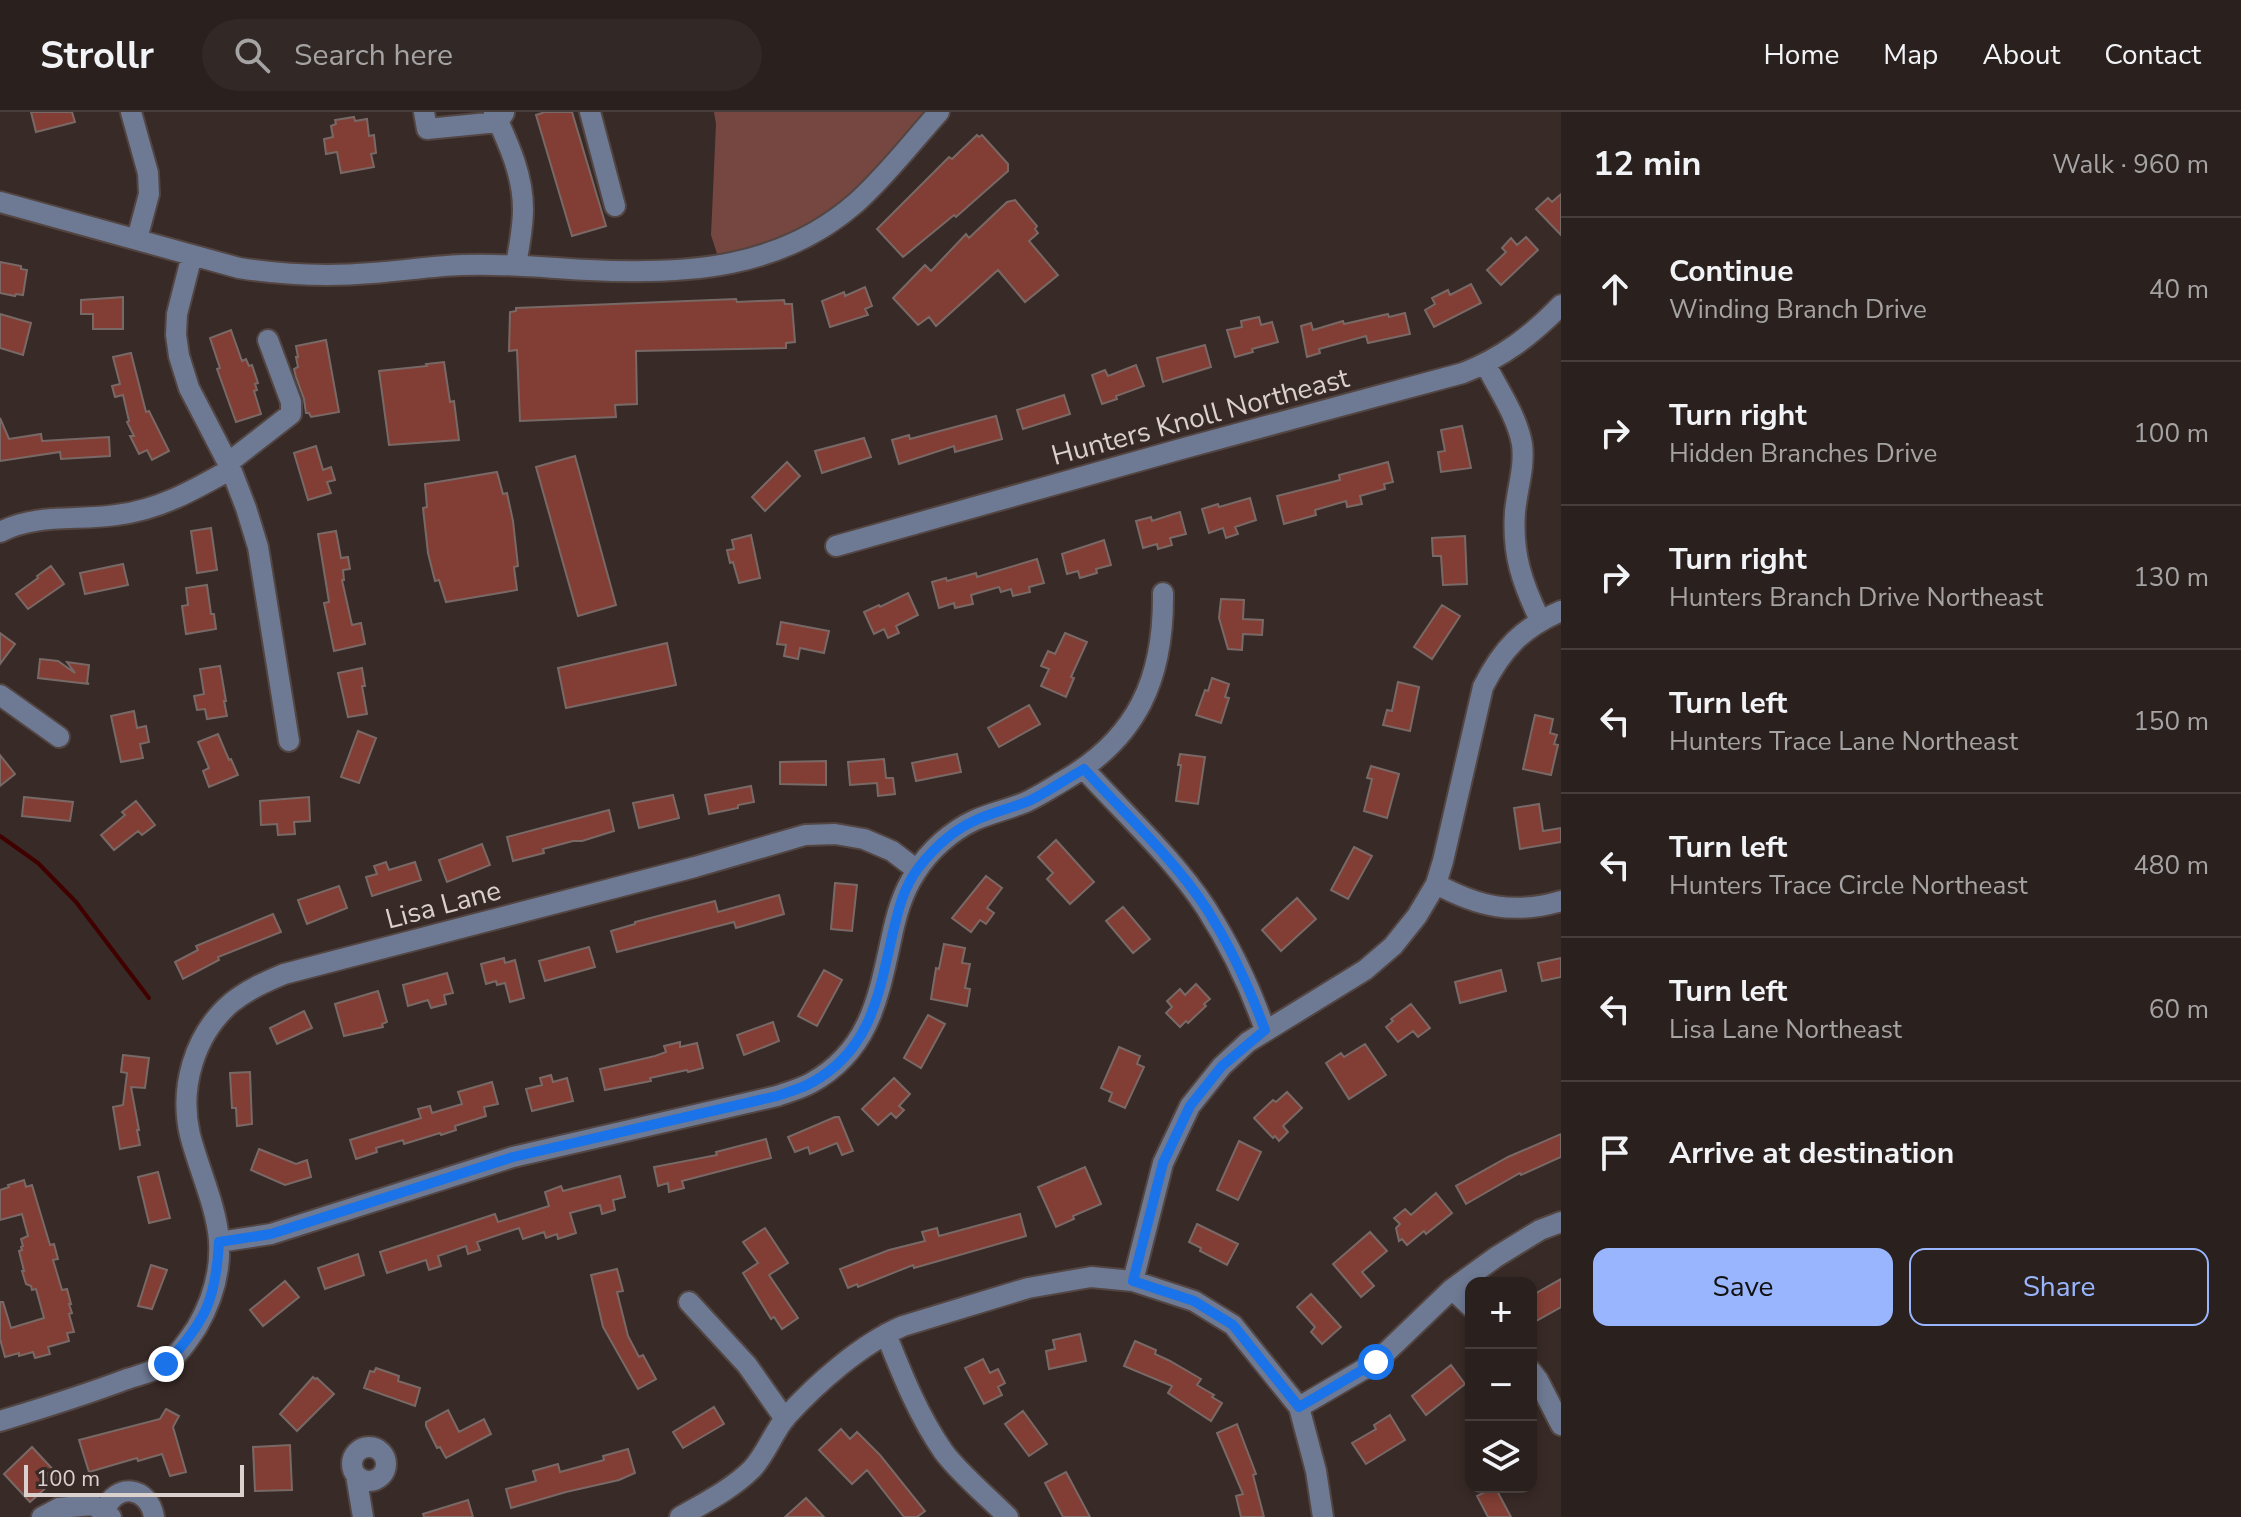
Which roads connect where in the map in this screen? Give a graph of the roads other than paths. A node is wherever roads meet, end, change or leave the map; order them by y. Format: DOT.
graph roads {
  1 [pos="131,112"];
  2 [pos="424,112"];
  3 [pos="590,112"];
  4 [pos="939,112"];
  5 [pos="499,115"];
  6 [pos="0,202"];
  7 [pos="615,206"];
  8 [pos="137,239"];
  9 [pos="192,255"];
  10 [pos="516,265"];
  11 [pos="1561,305"];
  12 [pos="268,340"];
  13 [pos="1486,365"];
  14 [pos="229,466"];
  15 [pos="0,532"];
  16 [pos="836,546"];
  17 [pos="1163,593"];
  18 [pos="1561,611"];
  19 [pos="1540,620"];
  20 [pos="0,695"];
  21 [pos="59,737"];
  22 [pos="289,741"];
  23 [pos="1084,769"];
  24 [pos="917,870"];
  25 [pos="1436,884"];
  26 [pos="1561,901"];
  27 [pos="1265,1030"];
  28 [pos="1561,1222"];
  29 [pos="219,1242"];
  30 [pos="1133,1281"];
  31 [pos="1452,1289"];
  32 [pos="1465,1301"];
  33 [pos="689,1302"];
  34 [pos="886,1334"];
  35 [pos="1537,1379"];
  36 [pos="1299,1407"];
  37 [pos="785,1419"];
  38 [pos="0,1421"];
  39 [pos="1561,1425"];
  40 [pos="356,1475"];
  41 [pos="108,1514"];
  42 [pos="42,1517"];
  43 [pos="154,1517"];
  44 [pos="363,1517"];
  45 [pos="680,1517"];
  46 [pos="1008,1517"];
  47 [pos="1323,1517"];
  1 -- 8 [label="street"];
  2 -- 5 [label="street"];
  3 -- 7 [label="street"];
  4 -- 10 [label="street"];
  5 -- 10 [label="street"];
  6 -- 8 [label="street"];
  8 -- 9 [label="street"];
  9 -- 10 [label="street"];
  9 -- 14 [label="street"];
  11 -- 13 [label="street, Hunters Knoll Northeast"];
  12 -- 14 [label="street"];
  13 -- 16 [label="street, Hunters Knoll Northeast"];
  13 -- 19 [label="street"];
  14 -- 15 [label="street"];
  14 -- 22 [label="street"];
  17 -- 23 [label="street"];
  18 -- 19 [label="street"];
  19 -- 25 [label="street"];
  20 -- 21 [label="street"];
  23 -- 24 [label="street"];
  23 -- 27 [label="street"];
  24 -- 29 [label="street"];
  24 -- 29 [label="street, Lisa Lane"];
  25 -- 26 [label="street"];
  25 -- 27 [label="street"];
  27 -- 30 [label="street"];
  28 -- 31 [label="street"];
  29 -- 38 [label="street, Lisa Lane"];
  30 -- 34 [label="street"];
  30 -- 36 [label="street"];
  31 -- 32 [label="street"];
  31 -- 36 [label="street"];
  33 -- 37 [label="street"];
  34 -- 37 [label="street"];
  34 -- 46 [label="street"];
  35 -- 39 [label="street"];
  36 -- 47 [label="street"];
  37 -- 45 [label="street"];
  40 -- 44 [label="street"];
  41 -- 42 [label="street"];
  41 -- 43 [label="street"];
}
